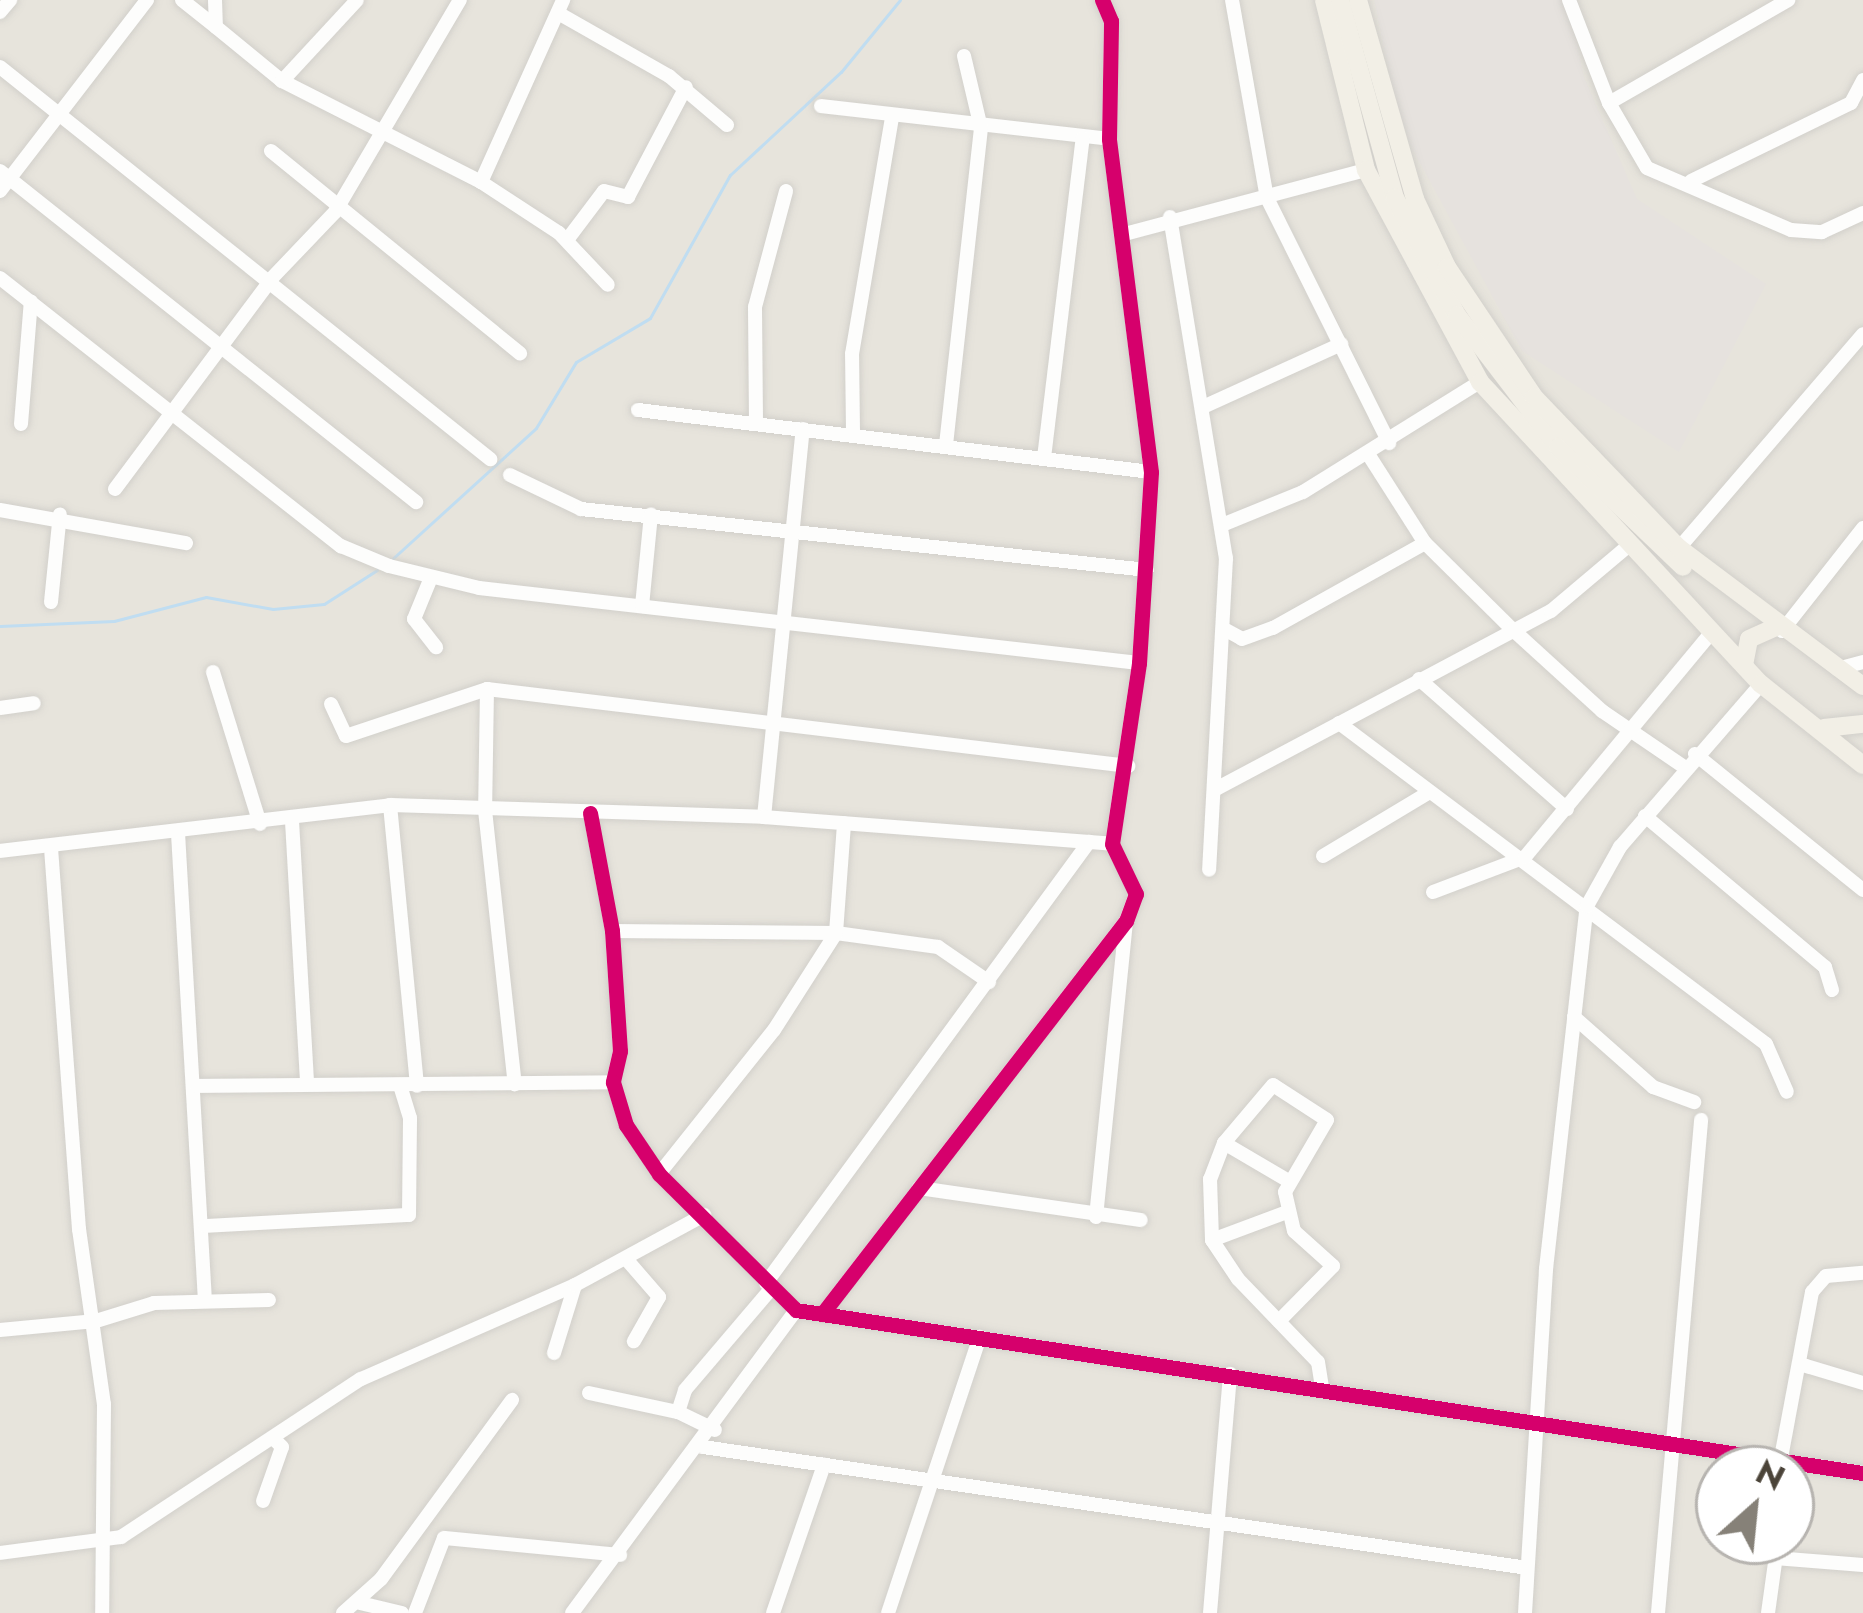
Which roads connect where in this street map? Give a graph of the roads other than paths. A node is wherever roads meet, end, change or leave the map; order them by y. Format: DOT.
graph roads {
  1 [pos="10,0"];
  2 [pos="147,0"];
  3 [pos="182,0"];
  4 [pos="215,0"];
  5 [pos="357,0"];
  6 [pos="460,0"];
  7 [pos="1102,0"];
  8 [pos="1232,0"];
  9 [pos="1324,0"];
  10 [pos="1340,0"];
  11 [pos="1358,0"];
  12 [pos="1569,0"];
  13 [pos="1788,0"];
  14 [pos="561,7"];
  15 [pos="0,13"];
  16 [pos="216,27"];
  17 [pos="964,56"];
  18 [pos="0,68"];
  19 [pos="1863,80"];
  20 [pos="282,81"];
  21 [pos="686,87"];
  22 [pos="1609,103"];
  23 [pos="821,106"];
  24 [pos="55,110"];
  25 [pos="892,117"];
  26 [pos="727,124"];
  27 [pos="981,128"];
  28 [pos="379,129"];
  29 [pos="1083,138"];
  30 [pos="1109,140"];
  31 [pos="271,151"];
  32 [pos="1366,170"];
  33 [pos="1691,181"];
  34 [pos="4,182"];
  35 [pos="481,182"];
  36 [pos="786,190"];
  37 [pos="1267,197"];
  38 [pos="0,208"];
  39 [pos="335,212"];
  40 [pos="1863,213"];
  41 [pos="1170,217"];
  42 [pos="1121,236"];
  43 [pos="567,240"];
  44 [pos="0,278"];
  45 [pos="272,278"];
  46 [pos="608,285"];
  47 [pos="31,301"];
  48 [pos="1863,334"];
  49 [pos="1341,344"];
  50 [pos="221,346"];
  51 [pos="520,353"];
  52 [pos="1480,382"];
  53 [pos="1203,407"];
  54 [pos="638,410"];
  55 [pos="171,413"];
  56 [pos="756,422"];
  57 [pos="21,424"];
  58 [pos="803,429"];
  59 [pos="853,432"];
  60 [pos="1389,443"];
  61 [pos="946,445"];
  62 [pos="1368,454"];
  63 [pos="1044,458"];
  64 [pos="490,459"];
  65 [pos="1151,472"];
  66 [pos="510,475"];
  67 [pos="115,489"];
  68 [pos="416,502"];
  69 [pos="0,510"];
  70 [pos="61,514"];
  71 [pos="651,514"];
  72 [pos="1222,525"];
  73 [pos="1863,528"];
  74 [pos="795,530"];
  75 [pos="1636,542"];
  76 [pos="186,543"];
  77 [pos="1425,543"];
  78 [pos="1679,548"];
  79 [pos="1147,570"];
  80 [pos="430,580"];
  81 [pos="51,602"];
  82 [pos="642,606"];
  83 [pos="787,623"];
  84 [pos="1773,625"];
  85 [pos="1226,629"];
  86 [pos="1512,629"];
  87 [pos="1712,632"];
  88 [pos="436,646"];
  89 [pos="1739,659"];
  90 [pos="1863,662"];
  91 [pos="1139,663"];
  92 [pos="1837,669"];
  93 [pos="214,672"];
  94 [pos="1419,679"];
  95 [pos="1761,684"];
  96 [pos="1863,686"];
  97 [pos="488,688"];
  98 [pos="34,704"];
  99 [pos="331,704"];
  100 [pos="0,708"];
  101 [pos="776,723"];
  102 [pos="1339,723"];
  103 [pos="1863,724"];
  104 [pos="1824,728"];
  105 [pos="1632,732"];
  106 [pos="1695,754"];
  107 [pos="1863,765"];
  108 [pos="1128,766"];
  109 [pos="1684,767"];
  110 [pos="1214,790"];
  111 [pos="1428,793"];
  112 [pos="390,805"];
  113 [pos="484,809"];
  114 [pos="1567,809"];
  115 [pos="590,813"];
  116 [pos="1645,815"];
  117 [pos="764,817"];
  118 [pos="292,821"];
  119 [pos="844,823"];
  120 [pos="260,824"];
  121 [pos="178,833"];
  122 [pos="1089,842"];
  123 [pos="1112,844"];
  124 [pos="51,848"];
  125 [pos="0,851"];
  126 [pos="1323,856"];
  127 [pos="1525,857"];
  128 [pos="1209,870"];
  129 [pos="1863,890"];
  130 [pos="1433,892"];
  131 [pos="1587,906"];
  132 [pos="1126,921"];
  133 [pos="612,931"];
  134 [pos="836,933"];
  135 [pos="989,982"];
  136 [pos="1832,990"];
  137 [pos="1574,1017"];
  138 [pos="613,1082"];
  139 [pos="307,1084"];
  140 [pos="515,1084"];
  141 [pos="196,1086"];
  142 [pos="409,1087"];
  143 [pos="1786,1092"];
  144 [pos="1694,1102"];
  145 [pos="1702,1120"];
  146 [pos="1224,1143"];
  147 [pos="658,1174"];
  148 [pos="1287,1180"];
  149 [pos="920,1187"];
  150 [pos="1287,1212"];
  151 [pos="704,1215"];
  152 [pos="1096,1217"];
  153 [pos="1141,1220"];
  154 [pos="205,1226"];
  155 [pos="1212,1240"];
  156 [pos="627,1260"];
  157 [pos="1863,1274"];
  158 [pos="575,1285"];
  159 [pos="769,1286"];
  160 [pos="205,1300"];
  161 [pos="269,1300"];
  162 [pos="796,1310"];
  163 [pos="822,1314"];
  164 [pos="96,1321"];
  165 [pos="1279,1321"];
  166 [pos="0,1330"];
  167 [pos="980,1337"];
  168 [pos="634,1341"];
  169 [pos="554,1353"];
  170 [pos="1803,1365"];
  171 [pos="1230,1374"];
  172 [pos="1863,1383"];
  173 [pos="1322,1388"];
  174 [pos="589,1393"];
  175 [pos="512,1400"];
  176 [pos="679,1412"];
  177 [pos="1536,1419"];
  178 [pos="715,1430"];
  179 [pos="276,1441"];
  180 [pos="1673,1442"];
  181 [pos="1785,1445"];
  182 [pos="703,1447"];
  183 [pos="1695,1447"];
  184 [pos="824,1465"];
  185 [pos="1815,1468"];
  186 [pos="1863,1473"];
  187 [pos="933,1479"];
  188 [pos="263,1501"];
  189 [pos="1216,1522"];
  190 [pos="102,1543"];
  191 [pos="0,1553"];
  192 [pos="620,1555"];
  193 [pos="1815,1561"];
  194 [pos="1774,1565"];
  195 [pos="1863,1565"];
  196 [pos="1527,1568"];
  197 [pos="360,1603"];
  198 [pos="102,1613"];
  199 [pos="343,1613"];
  200 [pos="402,1613"];
  201 [pos="415,1613"];
  202 [pos="572,1613"];
  203 [pos="773,1613"];
  204 [pos="888,1613"];
  205 [pos="1210,1613"];
  206 [pos="1525,1613"];
  207 [pos="1658,1613"];
  208 [pos="1768,1613"];
  1 -- 15 [label="street"];
  2 -- 24 [label="street"];
  3 -- 16 [label="street"];
  4 -- 16 [label="street"];
  5 -- 20 [label="street"];
  6 -- 28 [label="street"];
  7 -- 30 [label="street"];
  8 -- 37 [label="street"];
  9 -- 32 [label="main road"];
  10 -- 75 [label="main road"];
  11 -- 78 [label="main road"];
  12 -- 22 [label="street"];
  13 -- 22 [label="street"];
  14 -- 21 [label="street"];
  14 -- 35 [label="street"];
  16 -- 20 [label="street"];
  17 -- 27 [label="street"];
  18 -- 24 [label="street"];
  19 -- 33 [label="street"];
  20 -- 28 [label="street"];
  21 -- 26 [label="street"];
  21 -- 43 [label="street"];
  22 -- 33 [label="street"];
  23 -- 25 [label="street"];
  24 -- 34 [label="street"];
  24 -- 45 [label="street"];
  25 -- 27 [label="street"];
  25 -- 59 [label="street"];
  27 -- 29 [label="street"];
  27 -- 61 [label="street"];
  28 -- 35 [label="street"];
  28 -- 39 [label="street"];
  29 -- 30 [label="street"];
  29 -- 63 [label="street"];
  30 -- 42 [label="street"];
  31 -- 39 [label="street"];
  32 -- 37 [label="street"];
  32 -- 52 [label="main road"];
  33 -- 40 [label="street"];
  34 -- 38 [label="street"];
  34 -- 50 [label="street"];
  35 -- 43 [label="street"];
  36 -- 56 [label="street"];
  37 -- 41 [label="street"];
  37 -- 49 [label="street"];
  39 -- 45 [label="street"];
  39 -- 51 [label="street"];
  41 -- 42 [label="street"];
  41 -- 53 [label="street"];
  42 -- 65 [label="street"];
  43 -- 46 [label="street"];
  44 -- 47 [label="street"];
  45 -- 50 [label="street"];
  45 -- 64 [label="street"];
  47 -- 55 [label="street"];
  47 -- 57 [label="street"];
  48 -- 78 [label="street"];
  49 -- 53 [label="street"];
  49 -- 60 [label="street"];
  50 -- 55 [label="street"];
  50 -- 68 [label="street"];
  52 -- 60 [label="street"];
  52 -- 75 [label="main road"];
  53 -- 72 [label="street"];
  54 -- 56 [label="street"];
  55 -- 67 [label="street"];
  55 -- 80 [label="street"];
  56 -- 58 [label="street"];
  58 -- 59 [label="street"];
  58 -- 74 [label="street"];
  59 -- 61 [label="street"];
  60 -- 62 [label="street"];
  61 -- 63 [label="street"];
  62 -- 72 [label="street"];
  62 -- 77 [label="street"];
  63 -- 65 [label="street"];
  65 -- 79 [label="street"];
  66 -- 71 [label="street"];
  69 -- 70 [label="street"];
  70 -- 76 [label="street"];
  70 -- 81 [label="street"];
  71 -- 74 [label="street"];
  71 -- 82 [label="street"];
  72 -- 85 [label="street"];
  73 -- 84 [label="street"];
  74 -- 79 [label="street"];
  74 -- 83 [label="street"];
  75 -- 84 [label="main road"];
  75 -- 86 [label="street"];
  75 -- 87 [label="main road"];
  75 -- 89 [label="main road"];
  77 -- 85 [label="street"];
  77 -- 86 [label="street"];
  78 -- 84 [label="main road"];
  79 -- 91 [label="street"];
  80 -- 82 [label="street"];
  80 -- 88 [label="street"];
  82 -- 83 [label="street"];
  83 -- 91 [label="street"];
  83 -- 101 [label="street"];
  84 -- 89 [label="main road"];
  84 -- 92 [label="main road"];
  85 -- 110 [label="street"];
  86 -- 94 [label="street"];
  86 -- 105 [label="street"];
  87 -- 89 [label="main road"];
  87 -- 105 [label="street"];
  89 -- 95 [label="main road"];
  90 -- 92 [label="street"];
  91 -- 108 [label="street"];
  92 -- 96 [label="main road"];
  93 -- 120 [label="street"];
  94 -- 102 [label="street"];
  94 -- 114 [label="street"];
  95 -- 104 [label="main road"];
  95 -- 106 [label="street"];
  97 -- 99 [label="street"];
  97 -- 101 [label="street"];
  97 -- 113 [label="street"];
  98 -- 100 [label="street"];
  101 -- 108 [label="street"];
  101 -- 117 [label="street"];
  102 -- 110 [label="street"];
  102 -- 111 [label="street"];
  103 -- 104 [label="main road"];
  104 -- 107 [label="main road"];
  105 -- 109 [label="street"];
  105 -- 114 [label="street"];
  106 -- 109 [label="street"];
  106 -- 129 [label="street"];
  108 -- 123 [label="street"];
  109 -- 116 [label="street"];
  110 -- 128 [label="street"];
  111 -- 126 [label="street"];
  111 -- 127 [label="street"];
  112 -- 113 [label="street"];
  112 -- 118 [label="street"];
  112 -- 142 [label="street"];
  113 -- 115 [label="street"];
  113 -- 140 [label="street"];
  114 -- 127 [label="street"];
  115 -- 117 [label="street"];
  115 -- 133 [label="street"];
  116 -- 131 [label="street"];
  116 -- 136 [label="street"];
  117 -- 119 [label="street"];
  118 -- 120 [label="street"];
  118 -- 139 [label="street"];
  119 -- 122 [label="street"];
  119 -- 134 [label="street"];
  120 -- 121 [label="street"];
  121 -- 124 [label="street"];
  121 -- 141 [label="street"];
  122 -- 123 [label="street"];
  122 -- 135 [label="street"];
  123 -- 132 [label="street"];
  124 -- 125 [label="street"];
  124 -- 164 [label="street"];
  127 -- 130 [label="street"];
  127 -- 131 [label="street"];
  131 -- 137 [label="street"];
  131 -- 143 [label="street"];
  132 -- 149 [label="street"];
  132 -- 152 [label="street"];
  133 -- 134 [label="street"];
  133 -- 138 [label="street"];
  134 -- 135 [label="street"];
  134 -- 147 [label="street"];
  135 -- 159 [label="street"];
  137 -- 144 [label="street"];
  137 -- 177 [label="street"];
  138 -- 140 [label="street"];
  138 -- 147 [label="street"];
  139 -- 141 [label="street"];
  139 -- 142 [label="street"];
  140 -- 142 [label="street"];
  141 -- 154 [label="street"];
  142 -- 154 [label="street"];
  145 -- 180 [label="street"];
  146 -- 148 [label="street"];
  146 -- 148 [label="street"];
  146 -- 155 [label="street"];
  147 -- 151 [label="street"];
  148 -- 150 [label="street"];
  149 -- 152 [label="street"];
  149 -- 163 [label="street"];
  150 -- 155 [label="street"];
  150 -- 165 [label="street"];
  151 -- 156 [label="street"];
  151 -- 159 [label="street"];
  152 -- 153 [label="street"];
  154 -- 160 [label="street"];
  155 -- 165 [label="street"];
  156 -- 158 [label="street"];
  156 -- 168 [label="street"];
  157 -- 170 [label="street"];
  158 -- 169 [label="street"];
  158 -- 179 [label="street"];
  159 -- 162 [label="street"];
  159 -- 176 [label="street"];
  160 -- 161 [label="street"];
  160 -- 164 [label="street"];
  162 -- 163 [label="street"];
  162 -- 178 [label="street"];
  163 -- 167 [label="street"];
  164 -- 166 [label="street"];
  164 -- 190 [label="street"];
  165 -- 173 [label="street"];
  167 -- 171 [label="street"];
  167 -- 187 [label="street"];
  170 -- 172 [label="street"];
  170 -- 181 [label="street"];
  171 -- 173 [label="street"];
  171 -- 189 [label="street"];
  173 -- 177 [label="street"];
  174 -- 176 [label="street"];
  175 -- 197 [label="street"];
  176 -- 178 [label="street"];
  177 -- 180 [label="street"];
  177 -- 196 [label="street"];
  178 -- 182 [label="street"];
  179 -- 188 [label="street"];
  179 -- 190 [label="street"];
  180 -- 183 [label="street"];
  180 -- 207 [label="street"];
  182 -- 184 [label="street"];
  182 -- 192 [label="street"];
  184 -- 187 [label="street"];
  184 -- 203 [label="street"];
  185 -- 186 [label="street"];
  187 -- 189 [label="street"];
  187 -- 204 [label="street"];
  189 -- 196 [label="street"];
  189 -- 205 [label="street"];
  190 -- 191 [label="street"];
  190 -- 198 [label="street"];
  192 -- 201 [label="street"];
  192 -- 202 [label="street"];
  193 -- 195 [label="street"];
  194 -- 208 [label="street"];
  196 -- 206 [label="street"];
  197 -- 199 [label="street"];
  197 -- 200 [label="street"];
}
